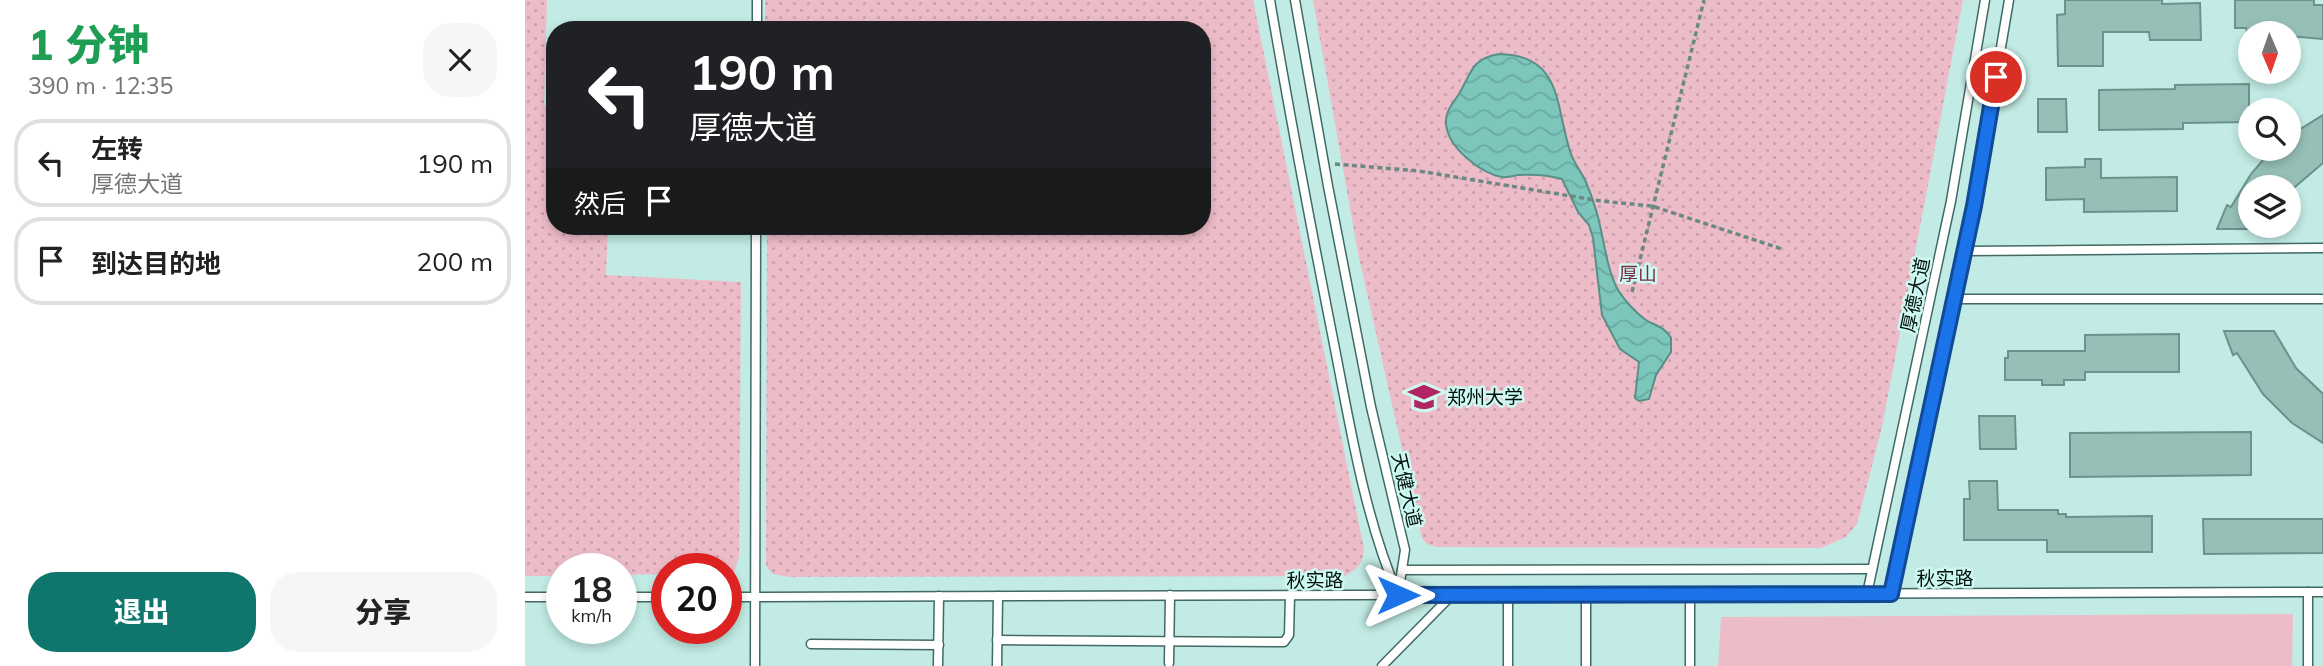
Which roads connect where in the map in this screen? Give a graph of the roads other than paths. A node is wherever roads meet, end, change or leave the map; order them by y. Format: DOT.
graph roads {
  1 [pos="757,0"];
  2 [pos="1271,0"];
  3 [pos="1295,0"];
  4 [pos="1985,0"];
  5 [pos="2009,0"];
  6 [pos="757,21"];
  7 [pos="756,235"];
  8 [pos="2323,248"];
  9 [pos="1965,251"];
  10 [pos="1955,299"];
  11 [pos="2323,299"];
  12 [pos="1872,569"];
  13 [pos="1402,570"];
  14 [pos="2308,592"];
  15 [pos="2323,592"];
  16 [pos="1586,594"];
  17 [pos="1690,594"];
  18 [pos="1867,594"];
  19 [pos="1891,594"];
  20 [pos="1290,595"];
  21 [pos="1398,595"];
  22 [pos="1452,595"];
  23 [pos="1508,595"];
  24 [pos="939,596"];
  25 [pos="998,596"];
  26 [pos="1170,596"];
  27 [pos="525,597"];
  28 [pos="546,597"];
  29 [pos="742,597"];
  30 [pos="755,597"];
  31 [pos="997,640"];
  32 [pos="1170,641"];
  33 [pos="811,644"];
  34 [pos="939,645"];
  35 [pos="1170,663"];
  36 [pos="938,665"];
  37 [pos="755,666"];
  38 [pos="997,666"];
  39 [pos="1382,666"];
  40 [pos="1509,666"];
  41 [pos="1586,666"];
  42 [pos="1690,666"];
  43 [pos="2308,666"];
  1 -- 6 [label="lane"];
  2 -- 21 [label="lane, 天健大道"];
  3 -- 13 [label="lane, 天健大道"];
  4 -- 12 [label="lane, 厚德大道"];
  5 -- 9 [label="lane, 厚德大道"];
  7 -- 30 [label="lane"];
  8 -- 9 [label="lane"];
  9 -- 10 [label="lane, 厚德大道"];
  10 -- 11 [label="lane"];
  10 -- 19 [label="lane, 厚德大道"];
  12 -- 13 [label="lane"];
  12 -- 18 [label="lane, 厚德大道"];
  13 -- 21 [label="lane, 天健大道"];
  14 -- 15 [label="lane, 秋实路"];
  14 -- 19 [label="lane, 秋实路"];
  14 -- 43 [label="lane"];
  16 -- 17 [label="lane, 秋实路"];
  16 -- 23 [label="lane, 秋实路"];
  16 -- 41 [label="lane"];
  17 -- 18 [label="lane, 秋实路"];
  17 -- 42 [label="lane"];
  18 -- 19 [label="lane, 秋实路"];
  20 -- 21 [label="lane, 秋实路"];
  20 -- 26 [label="lane, 秋实路"];
  20 -- 32 [label="lane"];
  21 -- 22 [label="lane, 秋实路"];
  22 -- 23 [label="lane, 秋实路"];
  22 -- 39 [label="lane"];
  23 -- 40 [label="lane"];
  24 -- 25 [label="lane, 秋实路"];
  24 -- 30 [label="lane, 秋实路"];
  24 -- 34 [label="lane"];
  25 -- 26 [label="lane, 秋实路"];
  25 -- 31 [label="lane"];
  26 -- 32 [label="lane"];
  27 -- 28 [label="lane"];
  29 -- 30 [label="lane, 秋实路"];
  30 -- 37 [label="lane"];
  31 -- 32 [label="lane"];
  31 -- 38 [label="lane"];
  32 -- 35 [label="lane"];
  33 -- 34 [label="lane"];
  34 -- 36 [label="lane"];
}
